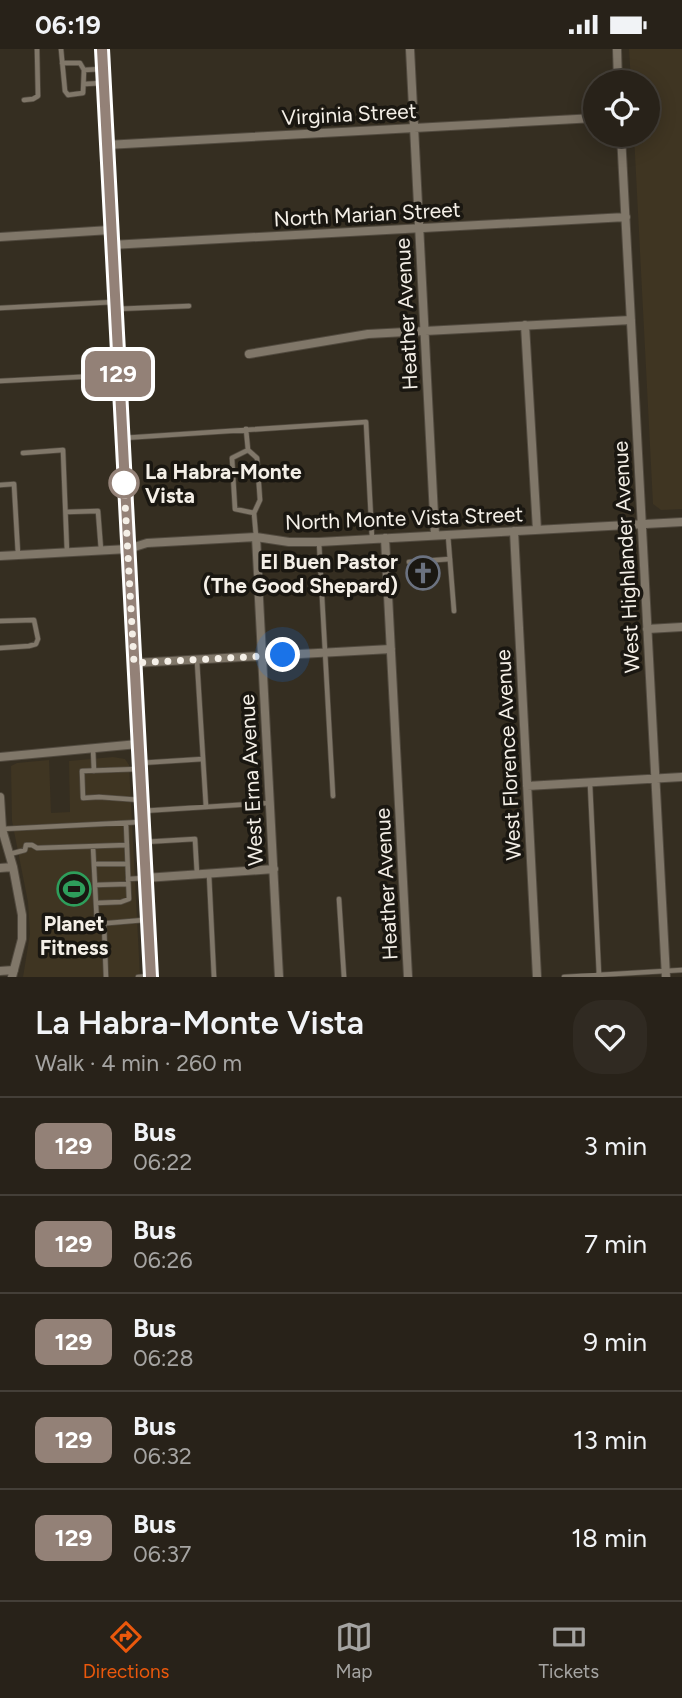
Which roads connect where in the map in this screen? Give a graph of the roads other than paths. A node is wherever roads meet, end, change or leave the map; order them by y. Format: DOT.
graph roads {
  1 [pos="37,49"];
  2 [pos="61,49"];
  3 [pos="102,49"];
  4 [pos="410,49"];
  5 [pos="617,49"];
  6 [pos="62,63"];
  7 [pos="84,69"];
  8 [pos="103,69"];
  9 [pos="618,70"];
  10 [pos="103,83"];
  11 [pos="85,84"];
  12 [pos="24,100"];
  13 [pos="583,119"];
  14 [pos="414,128"];
  15 [pos="106,145"];
  16 [pos="622,147"];
  17 [pos="625,217"];
  18 [pos="419,228"];
  19 [pos="110,230"];
  20 [pos="0,237"];
  21 [pos="111,245"];
  22 [pos="114,306"];
  23 [pos="188,306"];
  24 [pos="0,308"];
  25 [pos="631,320"];
  26 [pos="525,325"];
  27 [pos="425,330"];
  28 [pos="249,354"];
  29 [pos="118,375"];
  30 [pos="0,381"];
  31 [pos="246,429"];
  32 [pos="121,438"];
  33 [pos="248,450"];
  34 [pos="23,453"];
  35 [pos="0,485"];
  36 [pos="66,512"];
  37 [pos="254,513"];
  38 [pos="682,521"];
  39 [pos="642,523"];
  40 [pos="537,530"];
  41 [pos="514,531"];
  42 [pos="448,534"];
  43 [pos="435,535"];
  44 [pos="256,537"];
  45 [pos="385,538"];
  46 [pos="372,539"];
  47 [pos="319,542"];
  48 [pos="128,549"];
  49 [pos="101,551"];
  50 [pos="67,552"];
  51 [pos="18,555"];
  52 [pos="0,556"];
  53 [pos="450,559"];
  54 [pos="409,562"];
  55 [pos="454,611"];
  56 [pos="0,621"];
  57 [pos="682,627"];
  58 [pos="647,629"];
  59 [pos="0,648"];
  60 [pos="391,649"];
  61 [pos="325,652"];
  62 [pos="262,656"];
  63 [pos="197,660"];
  64 [pos="134,663"];
  65 [pos="138,744"];
  66 [pos="93,748"];
  67 [pos="0,757"];
  68 [pos="203,759"];
  69 [pos="139,766"];
  70 [pos="94,771"];
  71 [pos="682,778"];
  72 [pos="655,779"];
  73 [pos="590,783"];
  74 [pos="527,786"];
  75 [pos="333,796"];
  76 [pos="0,797"];
  77 [pos="270,803"];
  78 [pos="206,807"];
  79 [pos="142,811"];
  80 [pos="126,823"];
  81 [pos="2,829"];
  82 [pos="143,842"];
  83 [pos="127,845"];
  84 [pos="93,847"];
  85 [pos="9,854"];
  86 [pos="127,863"];
  87 [pos="94,865"];
  88 [pos="13,867"];
  89 [pos="0,868"];
  90 [pos="274,869"];
  91 [pos="197,874"];
  92 [pos="209,874"];
  93 [pos="145,878"];
  94 [pos="128,881"];
  95 [pos="95,885"];
  96 [pos="339,899"];
  97 [pos="96,903"];
  98 [pos="147,920"];
  99 [pos="104,924"];
  100 [pos="682,970"];
  101 [pos="0,971"];
  102 [pos="13,974"];
  103 [pos="666,974"];
  104 [pos="599,975"];
  105 [pos="106,977"];
  106 [pos="138,977"];
  107 [pos="150,977"];
  108 [pos="214,977"];
  109 [pos="279,977"];
  110 [pos="344,977"];
  111 [pos="408,977"];
  112 [pos="537,977"];
  113 [pos="564,977"];
  1 -- 12 [label="lane"];
  2 -- 6 [label="lane"];
  3 -- 8 [label="main road"];
  4 -- 14 [label="street, Heather Avenue"];
  5 -- 9 [label="street"];
  6 -- 7 [label="lane"];
  6 -- 11 [label="lane"];
  7 -- 8 [label="lane"];
  7 -- 11 [label="lane"];
  8 -- 10 [label="main road"];
  10 -- 11 [label="lane"];
  10 -- 15 [label="main road"];
  13 -- 14 [label="street, Virginia Street"];
  14 -- 15 [label="street, Virginia Street"];
  14 -- 18 [label="street, Heather Avenue"];
  15 -- 19 [label="main road"];
  16 -- 17 [label="street, West Highlander Avenue"];
  17 -- 18 [label="street, North Marian Street"];
  17 -- 25 [label="street, West Highlander Avenue"];
  18 -- 21 [label="street, North Marian Street"];
  18 -- 27 [label="street, Heather Avenue"];
  19 -- 20 [label="street"];
  19 -- 21 [label="main road"];
  21 -- 22 [label="main road"];
  22 -- 23 [label="lane"];
  22 -- 24 [label="lane"];
  22 -- 29 [label="main road"];
  25 -- 26 [label="street"];
  25 -- 39 [label="street, West Highlander Avenue"];
  26 -- 27 [label="street"];
  26 -- 40 [label="street"];
  27 -- 28 [label="street"];
  27 -- 43 [label="street, Heather Avenue"];
  29 -- 30 [label="lane"];
  29 -- 32 [label="main road"];
  31 -- 32 [label="lane"];
  31 -- 33 [label="lane"];
  31 -- 46 [label="lane"];
  32 -- 48 [label="main road"];
  33 -- 37 [label="lane"];
  33 -- 37 [label="lane"];
  34 -- 36 [label="lane"];
  35 -- 51 [label="lane"];
  36 -- 49 [label="lane"];
  36 -- 50 [label="lane"];
  37 -- 44 [label="lane"];
  38 -- 39 [label="street, North Monte Vista Street"];
  39 -- 40 [label="street, North Monte Vista Street"];
  39 -- 58 [label="street, West Highlander Avenue"];
  40 -- 41 [label="street, North Monte Vista Street"];
  41 -- 42 [label="street, North Monte Vista Street"];
  41 -- 74 [label="street, West Florence Avenue"];
  42 -- 43 [label="street, North Monte Vista Street"];
  42 -- 53 [label="lane"];
  43 -- 45 [label="street, North Monte Vista Street"];
  44 -- 47 [label="street, North Monte Vista Street"];
  44 -- 48 [label="street, North Monte Vista Street"];
  44 -- 62 [label="street, West Erna Avenue"];
  45 -- 46 [label="street, North Monte Vista Street"];
  45 -- 60 [label="street, Heather Avenue"];
  46 -- 47 [label="street, North Monte Vista Street"];
  47 -- 61 [label="lane"];
  48 -- 49 [label="street, North Monte Vista Street"];
  48 -- 64 [label="main road"];
  49 -- 50 [label="street, North Monte Vista Street"];
  50 -- 51 [label="street, North Monte Vista Street"];
  51 -- 52 [label="street, North Monte Vista Street"];
  53 -- 54 [label="lane"];
  53 -- 55 [label="lane"];
  56 -- 59 [label="lane"];
  57 -- 58 [label="street"];
  58 -- 72 [label="street, West Highlander Avenue"];
  60 -- 61 [label="street"];
  60 -- 111 [label="street, Heather Avenue"];
  61 -- 62 [label="street"];
  61 -- 75 [label="lane"];
  62 -- 63 [label="street"];
  62 -- 77 [label="street, West Erna Avenue"];
  63 -- 64 [label="street"];
  63 -- 68 [label="lane"];
  64 -- 65 [label="main road"];
  65 -- 66 [label="street"];
  65 -- 69 [label="main road"];
  66 -- 67 [label="street"];
  66 -- 70 [label="lane"];
  68 -- 69 [label="lane"];
  68 -- 78 [label="lane"];
  69 -- 70 [label="lane"];
  69 -- 79 [label="main road"];
  70 -- 79 [label="lane"];
  71 -- 72 [label="street"];
  72 -- 73 [label="street"];
  72 -- 103 [label="street, West Highlander Avenue"];
  73 -- 74 [label="street"];
  73 -- 104 [label="lane"];
  74 -- 112 [label="street, West Florence Avenue"];
  76 -- 81 [label="street"];
  77 -- 78 [label="lane"];
  77 -- 90 [label="street, West Erna Avenue"];
  78 -- 79 [label="lane"];
  79 -- 80 [label="lane"];
  79 -- 82 [label="main road"];
  80 -- 81 [label="lane"];
  80 -- 83 [label="lane"];
  81 -- 85 [label="street"];
  82 -- 91 [label="lane"];
  82 -- 93 [label="main road"];
  83 -- 84 [label="lane"];
  83 -- 86 [label="lane"];
  84 -- 85 [label="lane"];
  84 -- 87 [label="lane"];
  85 -- 88 [label="street"];
  86 -- 87 [label="lane"];
  86 -- 94 [label="lane"];
  87 -- 95 [label="lane"];
  88 -- 89 [label="street"];
  88 -- 102 [label="street"];
  90 -- 92 [label="street"];
  90 -- 109 [label="street, West Erna Avenue"];
  91 -- 92 [label="street"];
  91 -- 93 [label="street"];
  92 -- 108 [label="lane"];
  93 -- 94 [label="lane"];
  93 -- 98 [label="main road"];
  94 -- 95 [label="lane"];
  94 -- 97 [label="lane"];
  95 -- 97 [label="lane"];
  96 -- 110 [label="lane"];
  97 -- 99 [label="lane"];
  98 -- 99 [label="lane"];
  98 -- 107 [label="main road"];
  99 -- 105 [label="lane"];
  100 -- 103 [label="lane"];
  101 -- 102 [label="street"];
  103 -- 104 [label="lane"];
  104 -- 113 [label="lane"];
  106 -- 107 [label="lane"];
}
